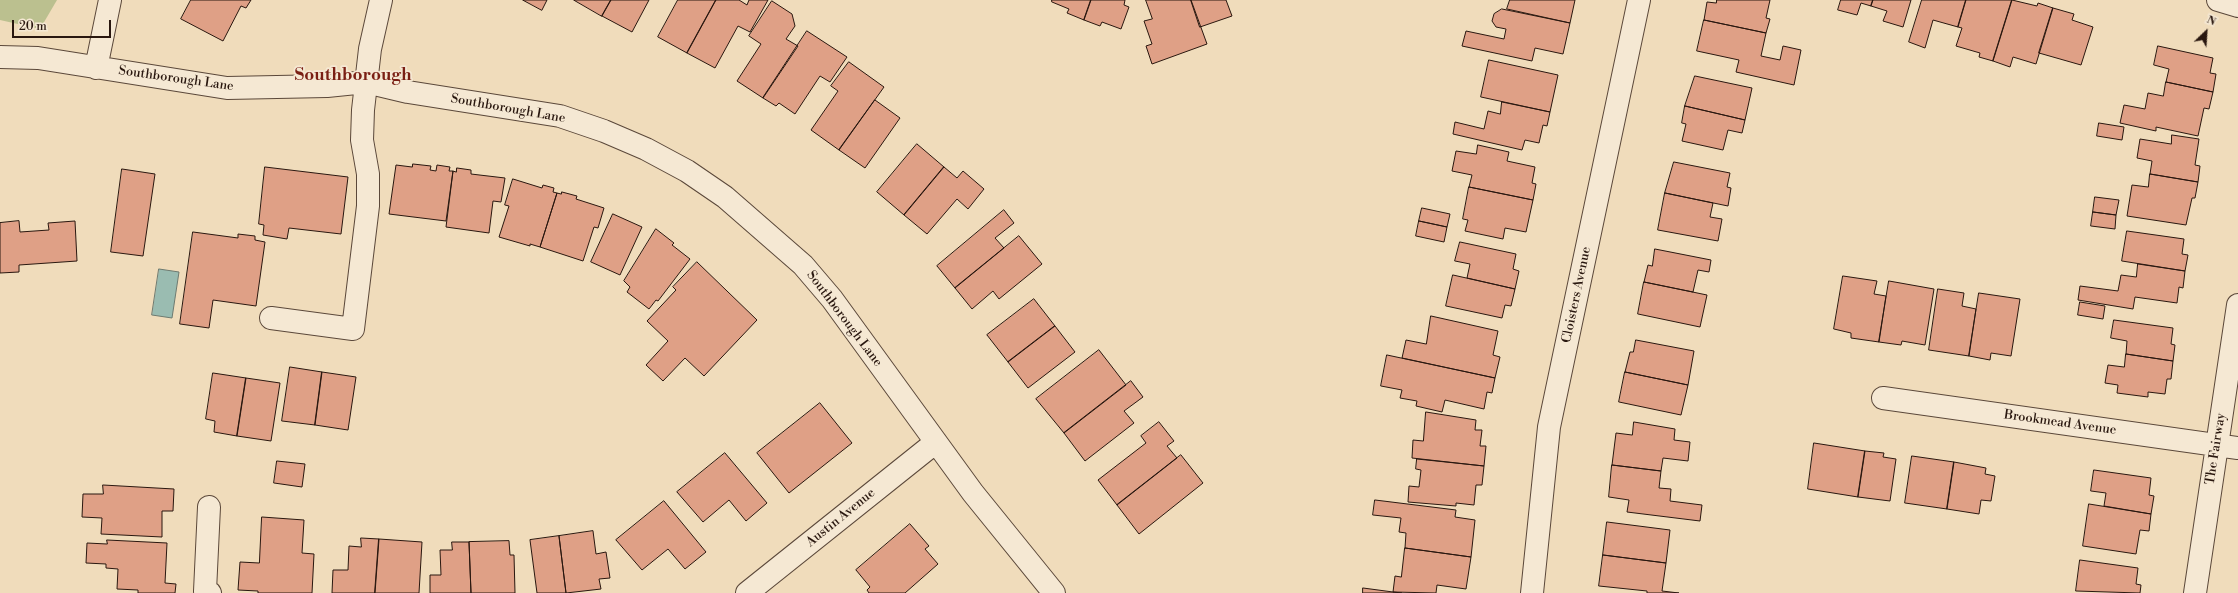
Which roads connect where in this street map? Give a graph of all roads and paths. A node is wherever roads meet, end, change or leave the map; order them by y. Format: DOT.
graph roads {
  1 [pos="110,0"];
  2 [pos="381,0"];
  3 [pos="1639,0"];
  4 [pos="2218,0"];
  5 [pos="2238,6"];
  6 [pos="0,57"];
  7 [pos="96,68"];
  8 [pos="366,82"];
  9 [pos="2238,305"];
  10 [pos="271,318"];
  11 [pos="1883,398"];
  12 [pos="936,442"];
  13 [pos="2216,445"];
  14 [pos="2238,448"];
  15 [pos="209,507"];
  16 [pos="210,593"];
  17 [pos="747,593"];
  18 [pos="1054,593"];
  19 [pos="1532,593"];
  20 [pos="2194,593"];
  1 -- 7 [label="street"];
  2 -- 8 [label="street"];
  3 -- 19 [label="street, Cloisters Avenue"];
  4 -- 5 [label="street"];
  6 -- 7 [label="street, Southborough Lane"];
  7 -- 8 [label="street, Southborough Lane"];
  8 -- 10 [label="street"];
  8 -- 12 [label="street, Southborough Lane"];
  9 -- 13 [label="street, The Fairway"];
  11 -- 13 [label="street, Brookmead Avenue"];
  12 -- 17 [label="street, Austin Avenue"];
  12 -- 18 [label="street, Southborough Lane"];
  13 -- 14 [label="street, Brookmead Avenue"];
  13 -- 20 [label="street, The Fairway"];
  15 -- 16 [label="street"];
}
